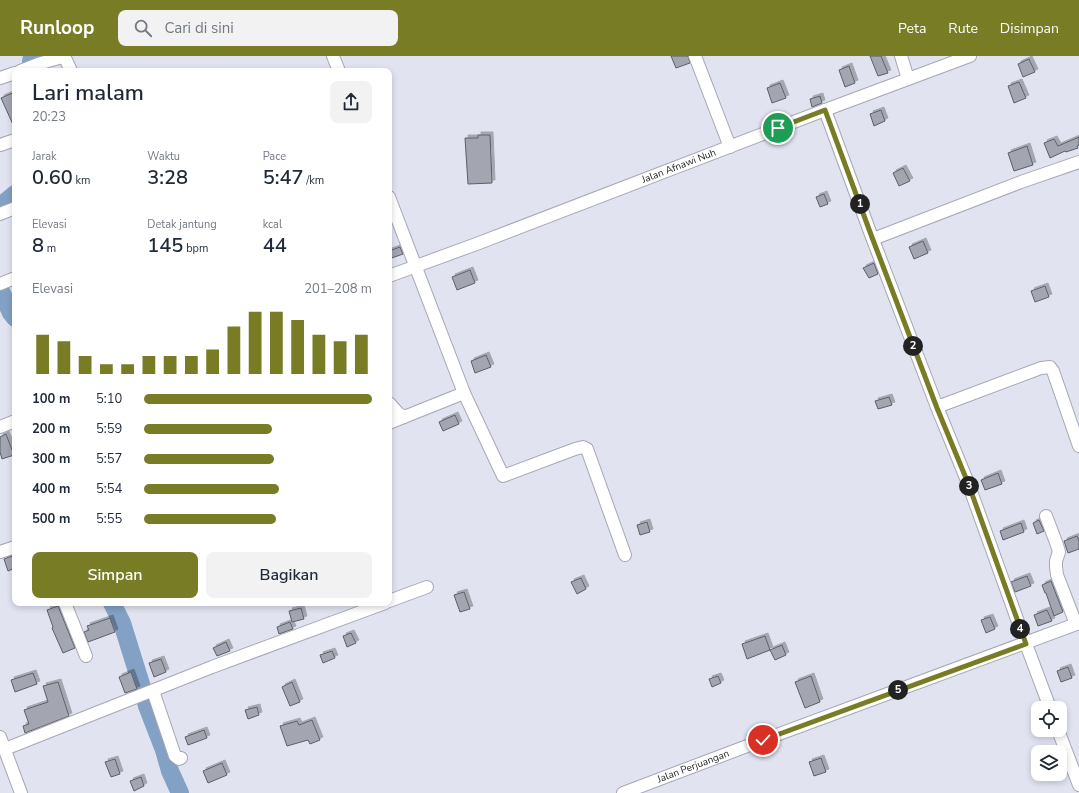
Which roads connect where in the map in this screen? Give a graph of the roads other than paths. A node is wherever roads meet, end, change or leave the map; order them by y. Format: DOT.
graph roads {
  1 [pos="334,56"];
  2 [pos="695,56"];
  3 [pos="901,56"];
  4 [pos="970,56"];
  5 [pos="28,68"];
  6 [pos="70,68"];
  7 [pos="338,68"];
  8 [pos="12,74"];
  9 [pos="0,78"];
  10 [pos="908,79"];
  11 [pos="825,110"];
  12 [pos="12,141"];
  13 [pos="0,145"];
  14 [pos="730,147"];
  15 [pos="1079,162"];
  16 [pos="392,205"];
  17 [pos="12,209"];
  18 [pos="0,214"];
  19 [pos="873,239"];
  20 [pos="416,266"];
  21 [pos="392,275"];
  22 [pos="12,278"];
  23 [pos="1,280"];
  24 [pos="464,393"];
  25 [pos="392,406"];
  26 [pos="937,408"];
  27 [pos="404,417"];
  28 [pos="12,422"];
  29 [pos="392,422"];
  30 [pos="0,427"];
  31 [pos="1079,446"];
  32 [pos="1046,516"];
  33 [pos="12,548"];
  34 [pos="0,552"];
  35 [pos="625,556"];
  36 [pos="427,587"];
  37 [pos="392,600"];
  38 [pos="66,606"];
  39 [pos="377,606"];
  40 [pos="1078,624"];
  41 [pos="1026,644"];
  42 [pos="86,656"];
  43 [pos="152,692"];
  44 [pos="1047,701"];
  45 [pos="0,737"];
  46 [pos="1061,737"];
  47 [pos="4,753"];
  48 [pos="181,758"];
  49 [pos="1079,784"];
  50 [pos="20,793"];
  51 [pos="623,793"];
  1 -- 7 [label="street"];
  2 -- 14 [label="street"];
  3 -- 10 [label="street"];
  4 -- 10 [label="street, Jalan Afnawi Nuh"];
  5 -- 6 [label="street"];
  8 -- 9 [label="street"];
  10 -- 11 [label="street, Jalan Afnawi Nuh"];
  11 -- 14 [label="street, Jalan Afnawi Nuh"];
  11 -- 19 [label="street"];
  12 -- 13 [label="street"];
  14 -- 20 [label="street, Jalan Afnawi Nuh"];
  15 -- 19 [label="street"];
  16 -- 20 [label="street"];
  17 -- 18 [label="street"];
  19 -- 26 [label="street"];
  20 -- 21 [label="street, Jalan Afnawi Nuh"];
  20 -- 24 [label="street"];
  22 -- 23 [label="street"];
  24 -- 27 [label="street"];
  24 -- 35 [label="street"];
  25 -- 27 [label="street"];
  26 -- 31 [label="street"];
  26 -- 41 [label="street"];
  27 -- 29 [label="street"];
  28 -- 30 [label="street"];
  32 -- 40 [label="street"];
  33 -- 34 [label="street"];
  36 -- 37 [label="street"];
  38 -- 42 [label="street"];
  39 -- 43 [label="street"];
  40 -- 41 [label="street, Jalan Perjuangan"];
  41 -- 44 [label="street"];
  41 -- 51 [label="street, Jalan Perjuangan"];
  43 -- 47 [label="street"];
  43 -- 48 [label="street"];
  45 -- 47 [label="street"];
  46 -- 49 [label="street"];
  47 -- 50 [label="street"];
}
